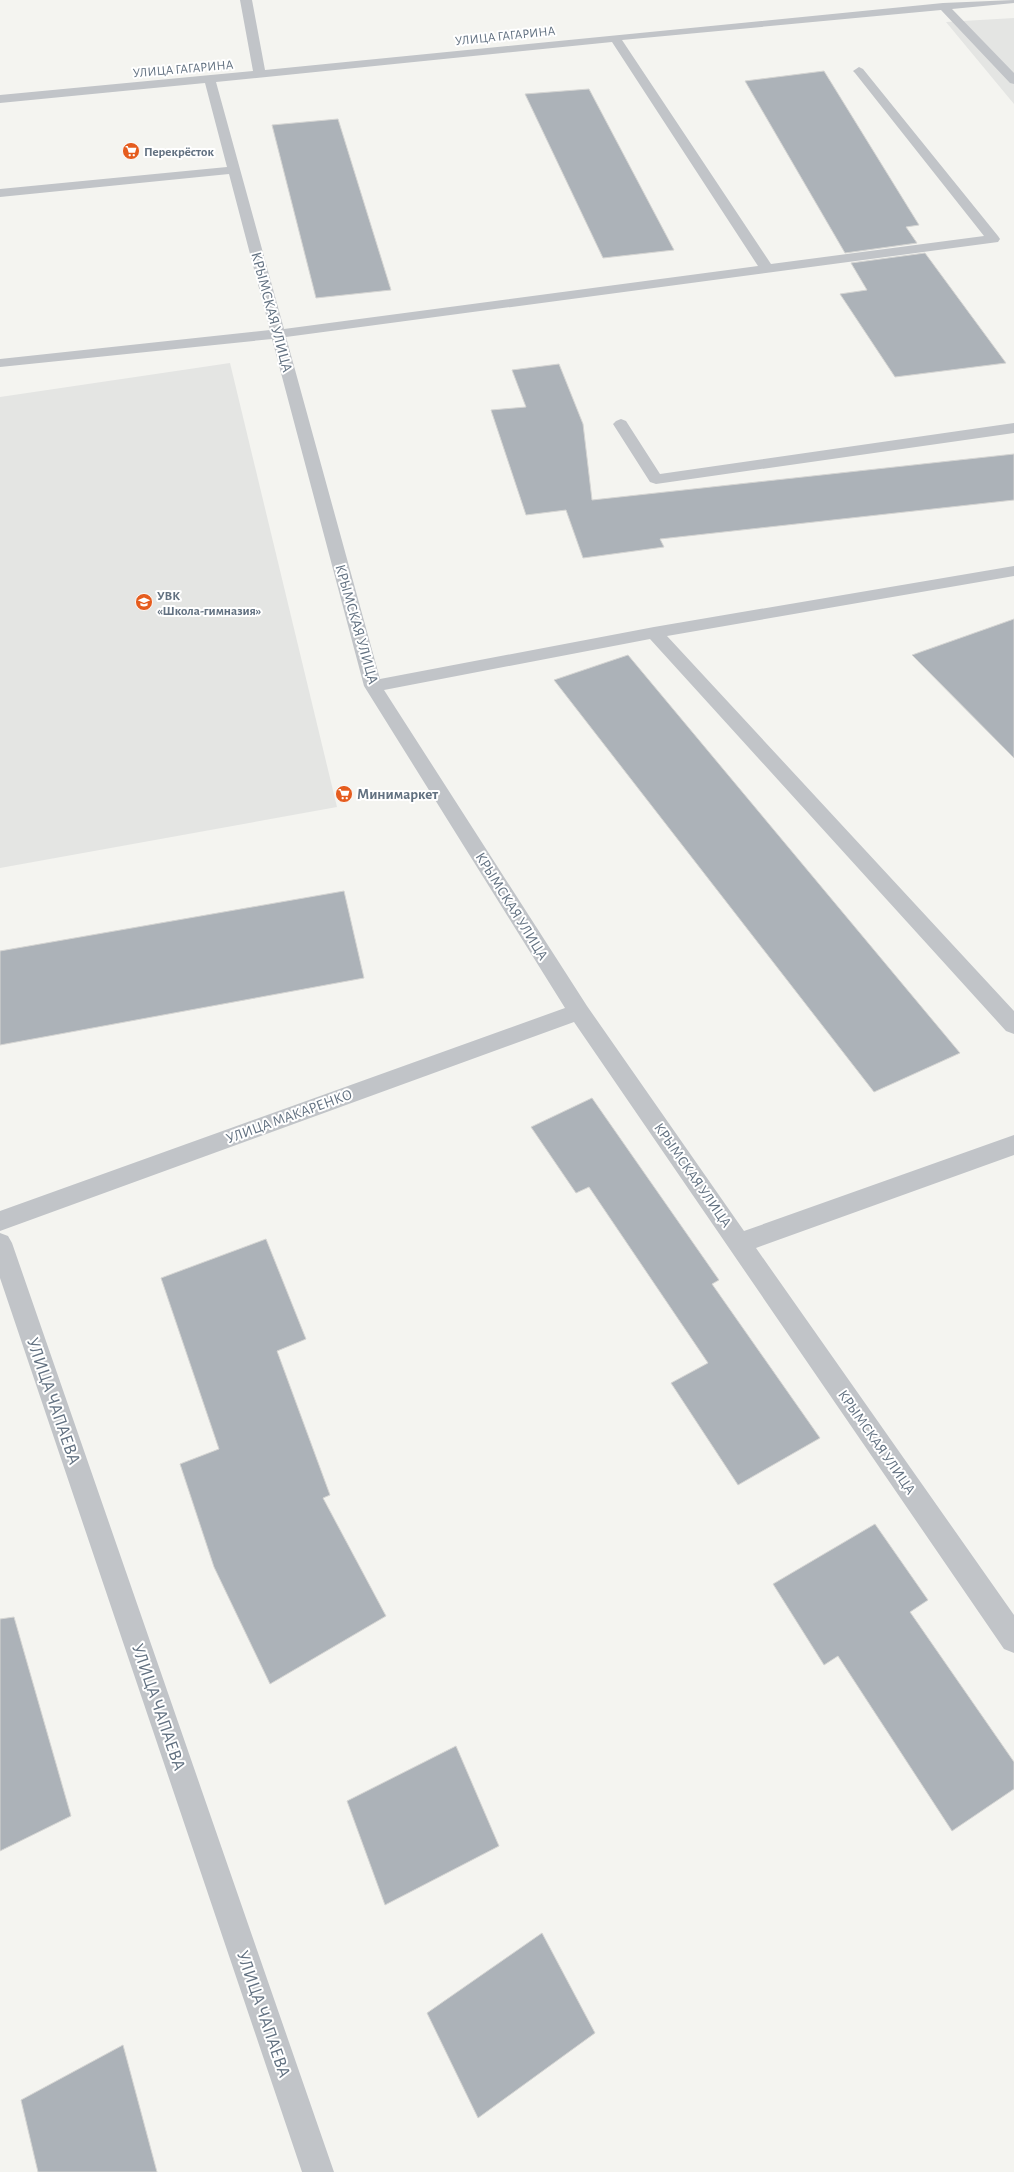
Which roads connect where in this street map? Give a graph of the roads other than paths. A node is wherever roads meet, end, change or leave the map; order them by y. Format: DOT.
graph roads {
  1 [pos="246,0"];
  2 [pos="1014,0"];
  3 [pos="943,6"];
  4 [pos="615,38"];
  5 [pos="859,71"];
  6 [pos="260,75"];
  7 [pos="210,80"];
  8 [pos="1014,80"];
  9 [pos="0,99"];
  10 [pos="234,170"];
  11 [pos="0,193"];
  12 [pos="767,269"];
  13 [pos="277,334"];
  14 [pos="0,363"];
  15 [pos="620,424"];
  16 [pos="1014,428"];
  17 [pos="1014,571"];
  18 [pos="654,632"];
  19 [pos="373,686"];
  20 [pos="579,1012"];
  21 [pos="1014,1025"];
  22 [pos="1014,1145"];
  23 [pos="0,1221"];
  24 [pos="0,1243"];
  25 [pos="740,1243"];
  26 [pos="1014,1639"];
  27 [pos="318,2172"];
  1 -- 6 [label="street"];
  2 -- 3 [label="street, УЛИЦА ГАГАРИНА"];
  3 -- 4 [label="street, УЛИЦА ГАГАРИНА"];
  3 -- 8 [label="street"];
  4 -- 6 [label="street, УЛИЦА ГАГАРИНА"];
  4 -- 12 [label="street"];
  5 -- 12 [label="street"];
  6 -- 7 [label="street, УЛИЦА ГАГАРИНА"];
  7 -- 9 [label="street, УЛИЦА ГАГАРИНА"];
  7 -- 10 [label="street, КРЫМСКАЯ УЛИЦА"];
  10 -- 11 [label="street"];
  10 -- 13 [label="street, КРЫМСКАЯ УЛИЦА"];
  12 -- 13 [label="street"];
  13 -- 14 [label="street"];
  13 -- 19 [label="street, КРЫМСКАЯ УЛИЦА"];
  15 -- 16 [label="street"];
  17 -- 18 [label="street"];
  18 -- 19 [label="street"];
  18 -- 21 [label="street"];
  19 -- 20 [label="street, КРЫМСКАЯ УЛИЦА"];
  20 -- 23 [label="street, УЛИЦА МАКАРЕНКО"];
  20 -- 25 [label="street, КРЫМСКАЯ УЛИЦА"];
  22 -- 25 [label="street"];
  24 -- 27 [label="street, УЛИЦА ЧАПАЕВА"];
  25 -- 26 [label="street, КРЫМСКАЯ УЛИЦА"];
}
